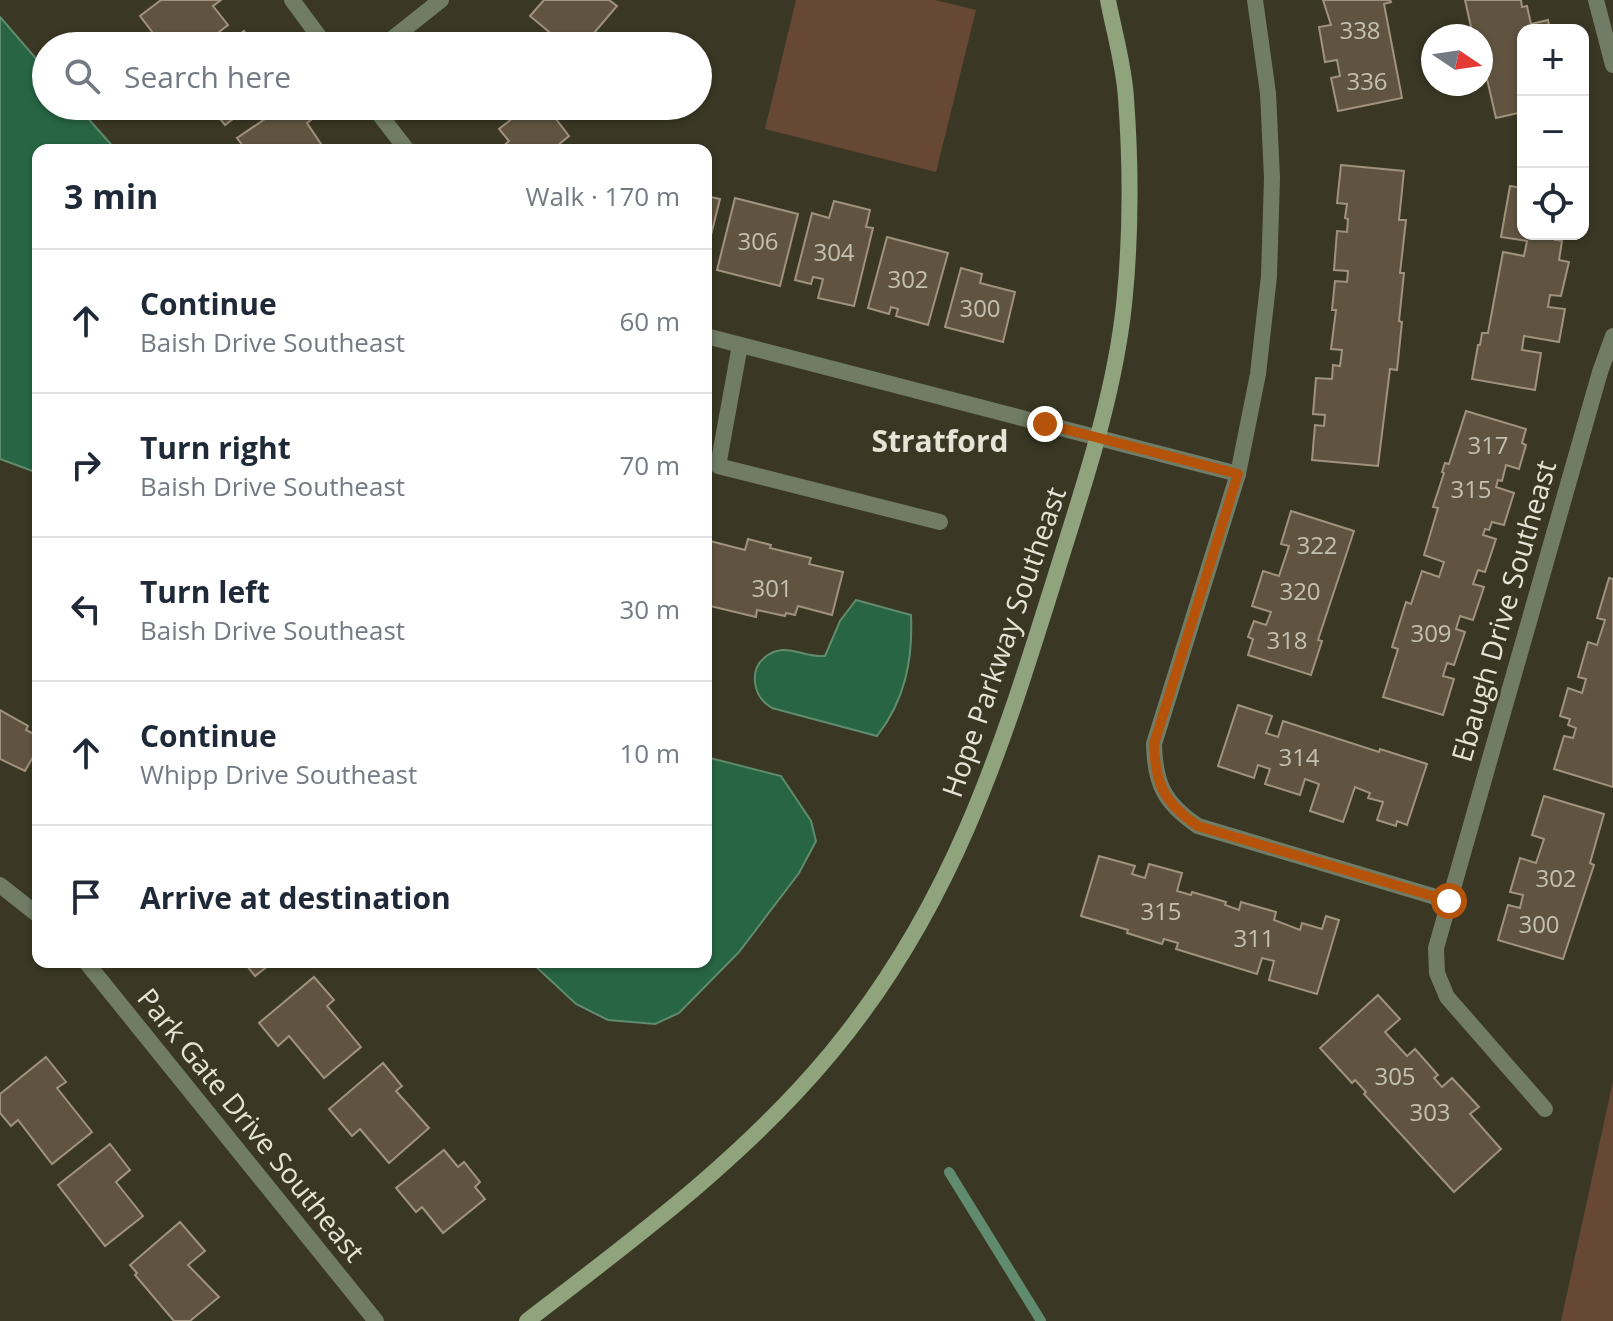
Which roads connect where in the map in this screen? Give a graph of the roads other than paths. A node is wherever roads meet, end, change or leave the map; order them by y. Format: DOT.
graph roads {
  1 [pos="292,0"];
  2 [pos="441,0"];
  3 [pos="1108,0"];
  4 [pos="1255,0"];
  5 [pos="1596,0"];
  6 [pos="316,32"];
  7 [pos="401,32"];
  8 [pos="1613,65"];
  9 [pos="384,120"];
  10 [pos="402,144"];
  11 [pos="1613,336"];
  12 [pos="712,338"];
  13 [pos="740,345"];
  14 [pos="1098,439"];
  15 [pos="1238,474"];
  16 [pos="940,522"];
  17 [pos="0,885"];
  18 [pos="1449,901"];
  19 [pos="32,910"];
  20 [pos="91,968"];
  21 [pos="1545,1109"];
  22 [pos="376,1321"];
  23 [pos="527,1321"];
  1 -- 6 [label="street"];
  2 -- 7 [label="street"];
  3 -- 14 [label="street, Hope Parkway Southeast"];
  4 -- 15 [label="street"];
  5 -- 8 [label="street"];
  9 -- 10 [label="street"];
  11 -- 18 [label="street, Ebaugh Drive Southeast"];
  12 -- 13 [label="street"];
  13 -- 14 [label="street"];
  13 -- 16 [label="street"];
  14 -- 15 [label="street"];
  14 -- 23 [label="street, Hope Parkway Southeast"];
  15 -- 18 [label="street"];
  17 -- 19 [label="street"];
  18 -- 21 [label="street, Ebaugh Drive Southeast"];
  20 -- 22 [label="street, Park Gate Drive Southeast"];
}
